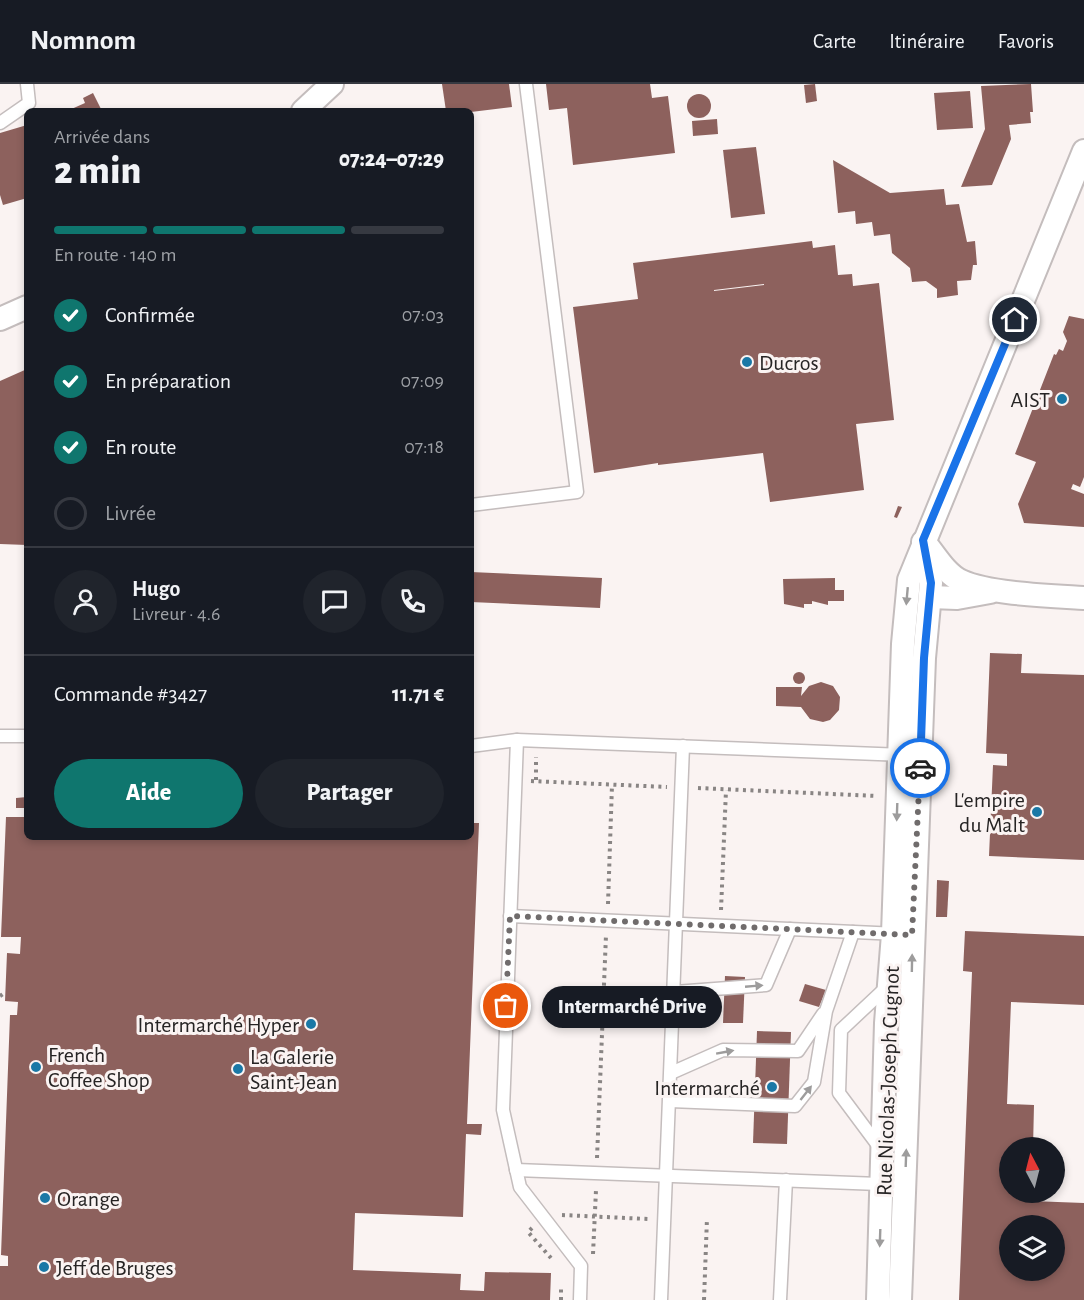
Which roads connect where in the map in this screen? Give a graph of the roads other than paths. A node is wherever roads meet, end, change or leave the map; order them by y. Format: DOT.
graph roads {
  1 [pos="27,84"];
  2 [pos="332,84"];
  3 [pos="526,84"];
  4 [pos="306,108"];
  5 [pos="0,123"];
  6 [pos="1084,151"];
  7 [pos="24,308"];
  8 [pos="0,320"];
  9 [pos="474,505"];
  10 [pos="923,540"];
  11 [pos="1001,590"];
  12 [pos="930,597"];
  13 [pos="1084,598"];
  14 [pos="0,736"];
  15 [pos="24,736"];
  16 [pos="517,740"];
  17 [pos="474,746"];
  18 [pos="683,746"];
  19 [pos="910,755"];
  20 [pos="510,916"];
  21 [pos="678,924"];
  22 [pos="790,929"];
  23 [pos="853,932"];
  24 [pos="903,935"];
  25 [pos="889,986"];
  26 [pos="675,992"];
  27 [pos="825,1011"];
  28 [pos="671,1073"];
  29 [pos="670,1101"];
  30 [pos="883,1153"];
  31 [pos="516,1170"];
  32 [pos="667,1176"];
  33 [pos="786,1180"];
  34 [pos="894,1184"];
  35 [pos="580,1300"];
  36 [pos="661,1300"];
  37 [pos="780,1300"];
  38 [pos="878,1300"];
  39 [pos="900,1300"];
  1 -- 5 [label="lane"];
  2 -- 4 [label="street"];
  3 -- 9 [label="lane"];
  6 -- 10 [label="street, Rue Nicolas-Joseph Cugnot"];
  7 -- 8 [label="street"];
  10 -- 11 [label="street"];
  10 -- 12 [label="street, Rue Nicolas-Joseph Cugnot"];
  10 -- 19 [label="street, Rue Nicolas-Joseph Cugnot, one-way"];
  11 -- 12 [label="street"];
  11 -- 13 [label="street"];
  12 -- 19 [label="street, Rue Nicolas-Joseph Cugnot"];
  14 -- 15 [label="lane"];
  16 -- 17 [label="lane"];
  16 -- 18 [label="lane"];
  16 -- 20 [label="lane"];
  18 -- 19 [label="lane"];
  18 -- 21 [label="lane"];
  19 -- 24 [label="street, Rue Nicolas-Joseph Cugnot"];
  19 -- 24 [label="street, Rue Nicolas-Joseph Cugnot, one-way"];
  20 -- 21 [label="lane"];
  20 -- 31 [label="lane"];
  21 -- 22 [label="lane"];
  21 -- 26 [label="lane"];
  22 -- 23 [label="lane"];
  26 -- 22 [label="lane, one-way"];
  23 -- 24 [label="lane"];
  23 -- 27 [label="lane"];
  24 -- 25 [label="street, Rue Nicolas-Joseph Cugnot"];
  34 -- 24 [label="street, Rue Nicolas-Joseph Cugnot, one-way"];
  25 -- 30 [label="street, Rue Nicolas-Joseph Cugnot"];
  25 -- 30 [label="lane"];
  26 -- 28 [label="lane"];
  28 -- 27 [label="lane, one-way"];
  29 -- 27 [label="lane, one-way"];
  28 -- 29 [label="lane"];
  29 -- 32 [label="lane"];
  30 -- 34 [label="street, Rue Nicolas-Joseph Cugnot"];
  31 -- 32 [label="lane"];
  31 -- 35 [label="lane"];
  32 -- 33 [label="lane"];
  32 -- 36 [label="lane"];
  33 -- 34 [label="lane"];
  33 -- 37 [label="lane"];
  34 -- 38 [label="street, Rue Nicolas-Joseph Cugnot, one-way"];
  34 -- 39 [label="street, Rue Nicolas-Joseph Cugnot"];
}
